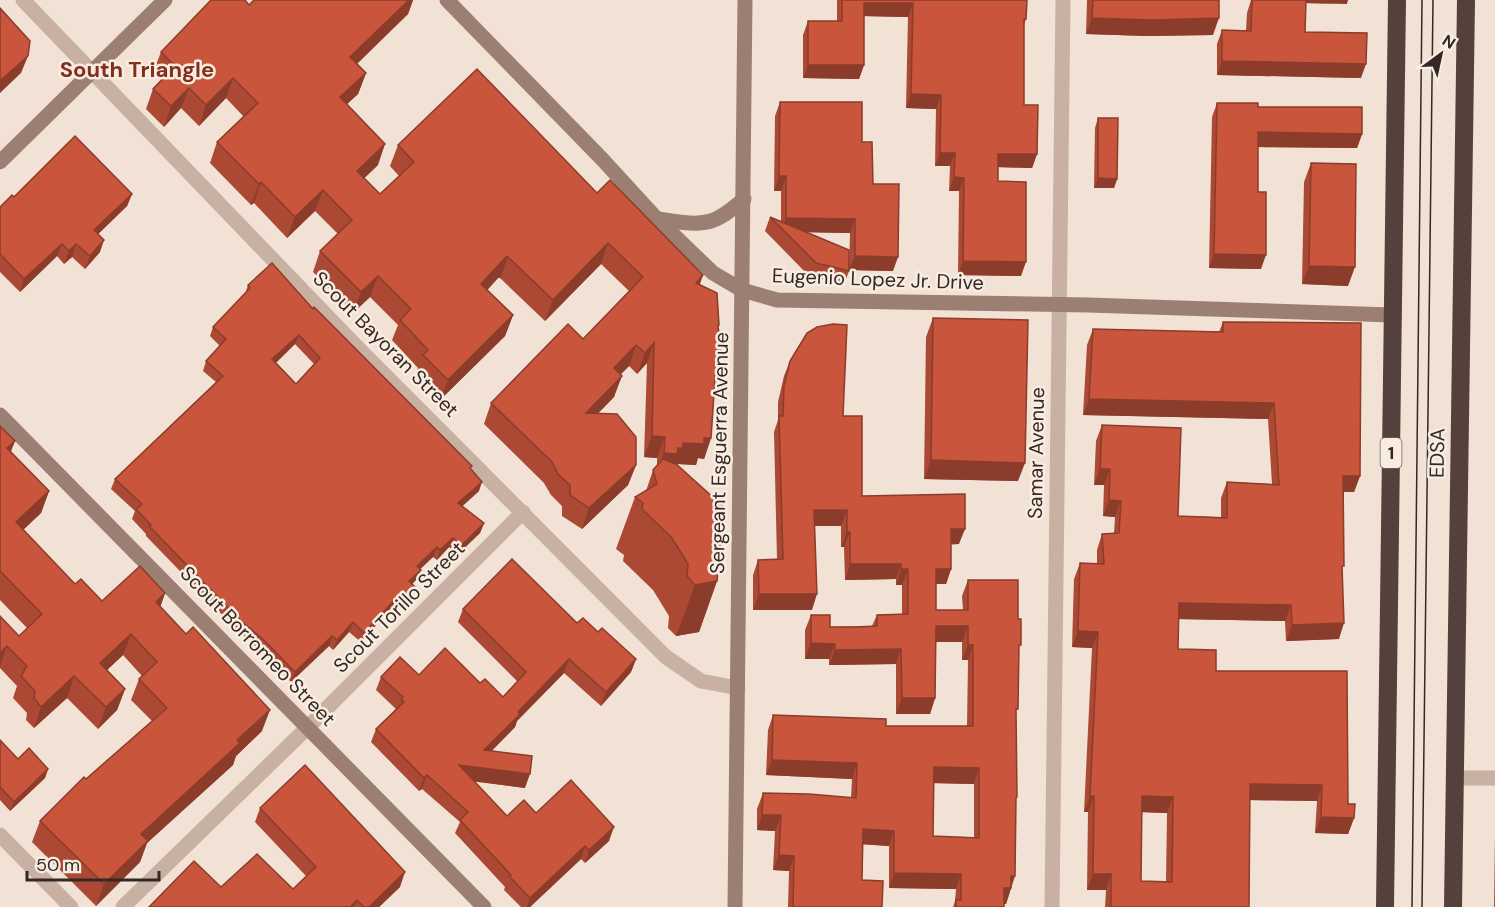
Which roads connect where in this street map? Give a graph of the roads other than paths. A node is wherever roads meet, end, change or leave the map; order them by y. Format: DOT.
graph roads {
  1 [pos="23,0"];
  2 [pos="165,0"];
  3 [pos="447,0"];
  4 [pos="745,0"];
  5 [pos="1063,0"];
  6 [pos="1397,0"];
  7 [pos="1466,0"];
  8 [pos="92,72"];
  9 [pos="0,162"];
  10 [pos="744,199"];
  11 [pos="657,219"];
  12 [pos="742,290"];
  13 [pos="1059,305"];
  14 [pos="1392,315"];
  15 [pos="0,415"];
  16 [pos="523,512"];
  17 [pos="738,688"];
  18 [pos="308,727"];
  19 [pos="1455,778"];
  20 [pos="1495,778"];
  21 [pos="0,835"];
  22 [pos="71,907"];
  23 [pos="123,907"];
  24 [pos="484,907"];
  25 [pos="735,907"];
  26 [pos="1052,907"];
  27 [pos="1385,907"];
  28 [pos="1453,907"];
  1 -- 8 [label="street, Scout Bayoran Street"];
  2 -- 8 [label="street"];
  3 -- 11 [label="street, Eugenio Lopez Jr. Drive"];
  4 -- 10 [label="street, Sergeant Esguerra Avenue"];
  5 -- 13 [label="street, Samar Avenue"];
  6 -- 14 [label="highway, 1"];
  7 -- 19 [label="highway, EDSA"];
  8 -- 9 [label="street"];
  8 -- 16 [label="street, Scout Bayoran Street"];
  10 -- 11 [label="street"];
  10 -- 12 [label="street, Sergeant Esguerra Avenue"];
  11 -- 12 [label="street, Eugenio Lopez Jr. Drive"];
  12 -- 13 [label="street, Eugenio Lopez Jr. Drive"];
  12 -- 17 [label="street, Sergeant Esguerra Avenue"];
  13 -- 14 [label="street, Eugenio Lopez Jr. Drive"];
  13 -- 26 [label="street, Samar Avenue"];
  14 -- 27 [label="highway, 1"];
  15 -- 18 [label="street, Scout Borromeo Street"];
  16 -- 17 [label="street, Scout Bayoran Street"];
  16 -- 18 [label="street, Scout Torillo Street"];
  17 -- 25 [label="street, Sergeant Esguerra Avenue"];
  18 -- 23 [label="street, Scout Torillo Street"];
  18 -- 24 [label="street, Scout Borromeo Street"];
  19 -- 20 [label="street"];
  19 -- 28 [label="highway, EDSA"];
  21 -- 22 [label="street"];
}
